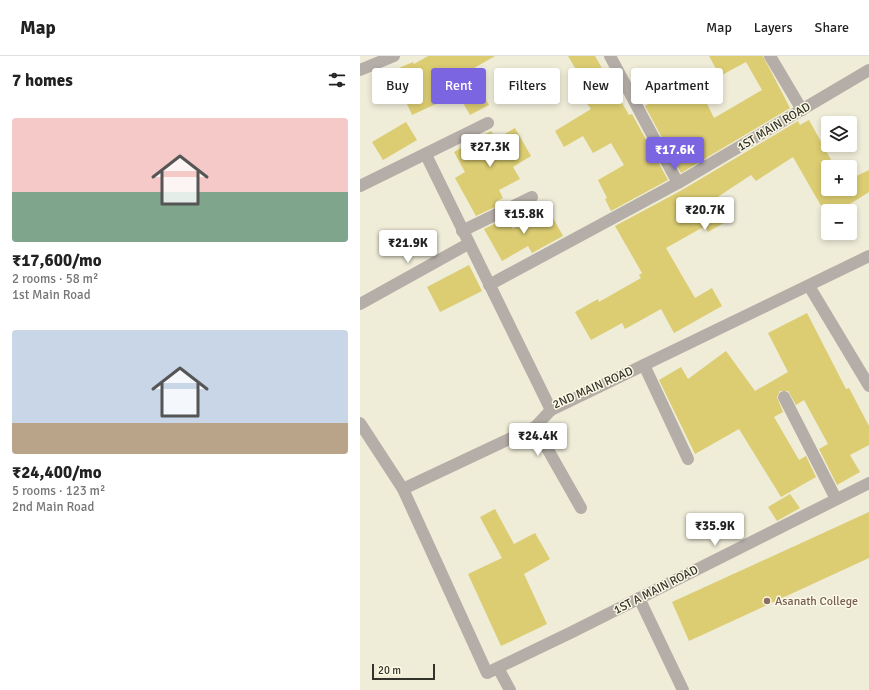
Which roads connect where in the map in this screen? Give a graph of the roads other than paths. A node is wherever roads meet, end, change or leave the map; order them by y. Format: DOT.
graph roads {
  1 [pos="394,56"];
  2 [pos="610,56"];
  3 [pos="770,56"];
  4 [pos="360,70"];
  5 [pos="869,70"];
  6 [pos="802,110"];
  7 [pos="488,123"];
  8 [pos="426,154"];
  9 [pos="678,183"];
  10 [pos="360,186"];
  11 [pos="532,197"];
  12 [pos="462,231"];
  13 [pos="468,244"];
  14 [pos="869,256"];
  15 [pos="489,286"];
  16 [pos="810,286"];
  17 [pos="360,304"];
  18 [pos="644,365"];
  19 [pos="869,386"];
  20 [pos="784,397"];
  21 [pos="551,410"];
  22 [pos="360,423"];
  23 [pos="536,427"];
  24 [pos="688,459"];
  25 [pos="869,482"];
  26 [pos="402,490"];
  27 [pos="836,499"];
  28 [pos="581,508"];
  29 [pos="639,598"];
  30 [pos="498,668"];
  31 [pos="510,690"];
  32 [pos="683,690"];
  1 -- 4 [label="street"];
  2 -- 9 [label="street"];
  3 -- 6 [label="street"];
  5 -- 6 [label="street, 1ST MAIN ROAD"];
  6 -- 9 [label="street, 1ST MAIN ROAD"];
  7 -- 8 [label="street"];
  8 -- 10 [label="street"];
  8 -- 12 [label="street, 2ND MAIN ROAD"];
  9 -- 15 [label="street, 1ST MAIN ROAD"];
  11 -- 12 [label="street"];
  12 -- 13 [label="street, 2ND MAIN ROAD"];
  13 -- 15 [label="street, 2ND MAIN ROAD"];
  13 -- 17 [label="street"];
  14 -- 16 [label="street, 2ND MAIN ROAD"];
  15 -- 21 [label="street, 2ND MAIN ROAD"];
  16 -- 18 [label="street, 2ND MAIN ROAD"];
  16 -- 19 [label="street"];
  18 -- 21 [label="street, 2ND MAIN ROAD"];
  18 -- 24 [label="street"];
  20 -- 27 [label="street"];
  21 -- 23 [label="street"];
  22 -- 26 [label="street"];
  23 -- 26 [label="street"];
  23 -- 28 [label="street"];
  25 -- 27 [label="street, 1ST A MAIN ROAD"];
  26 -- 30 [label="street"];
  27 -- 29 [label="street, 1ST A MAIN ROAD"];
  29 -- 30 [label="street, 1ST A MAIN ROAD"];
  29 -- 32 [label="street"];
  30 -- 31 [label="street"];
}
